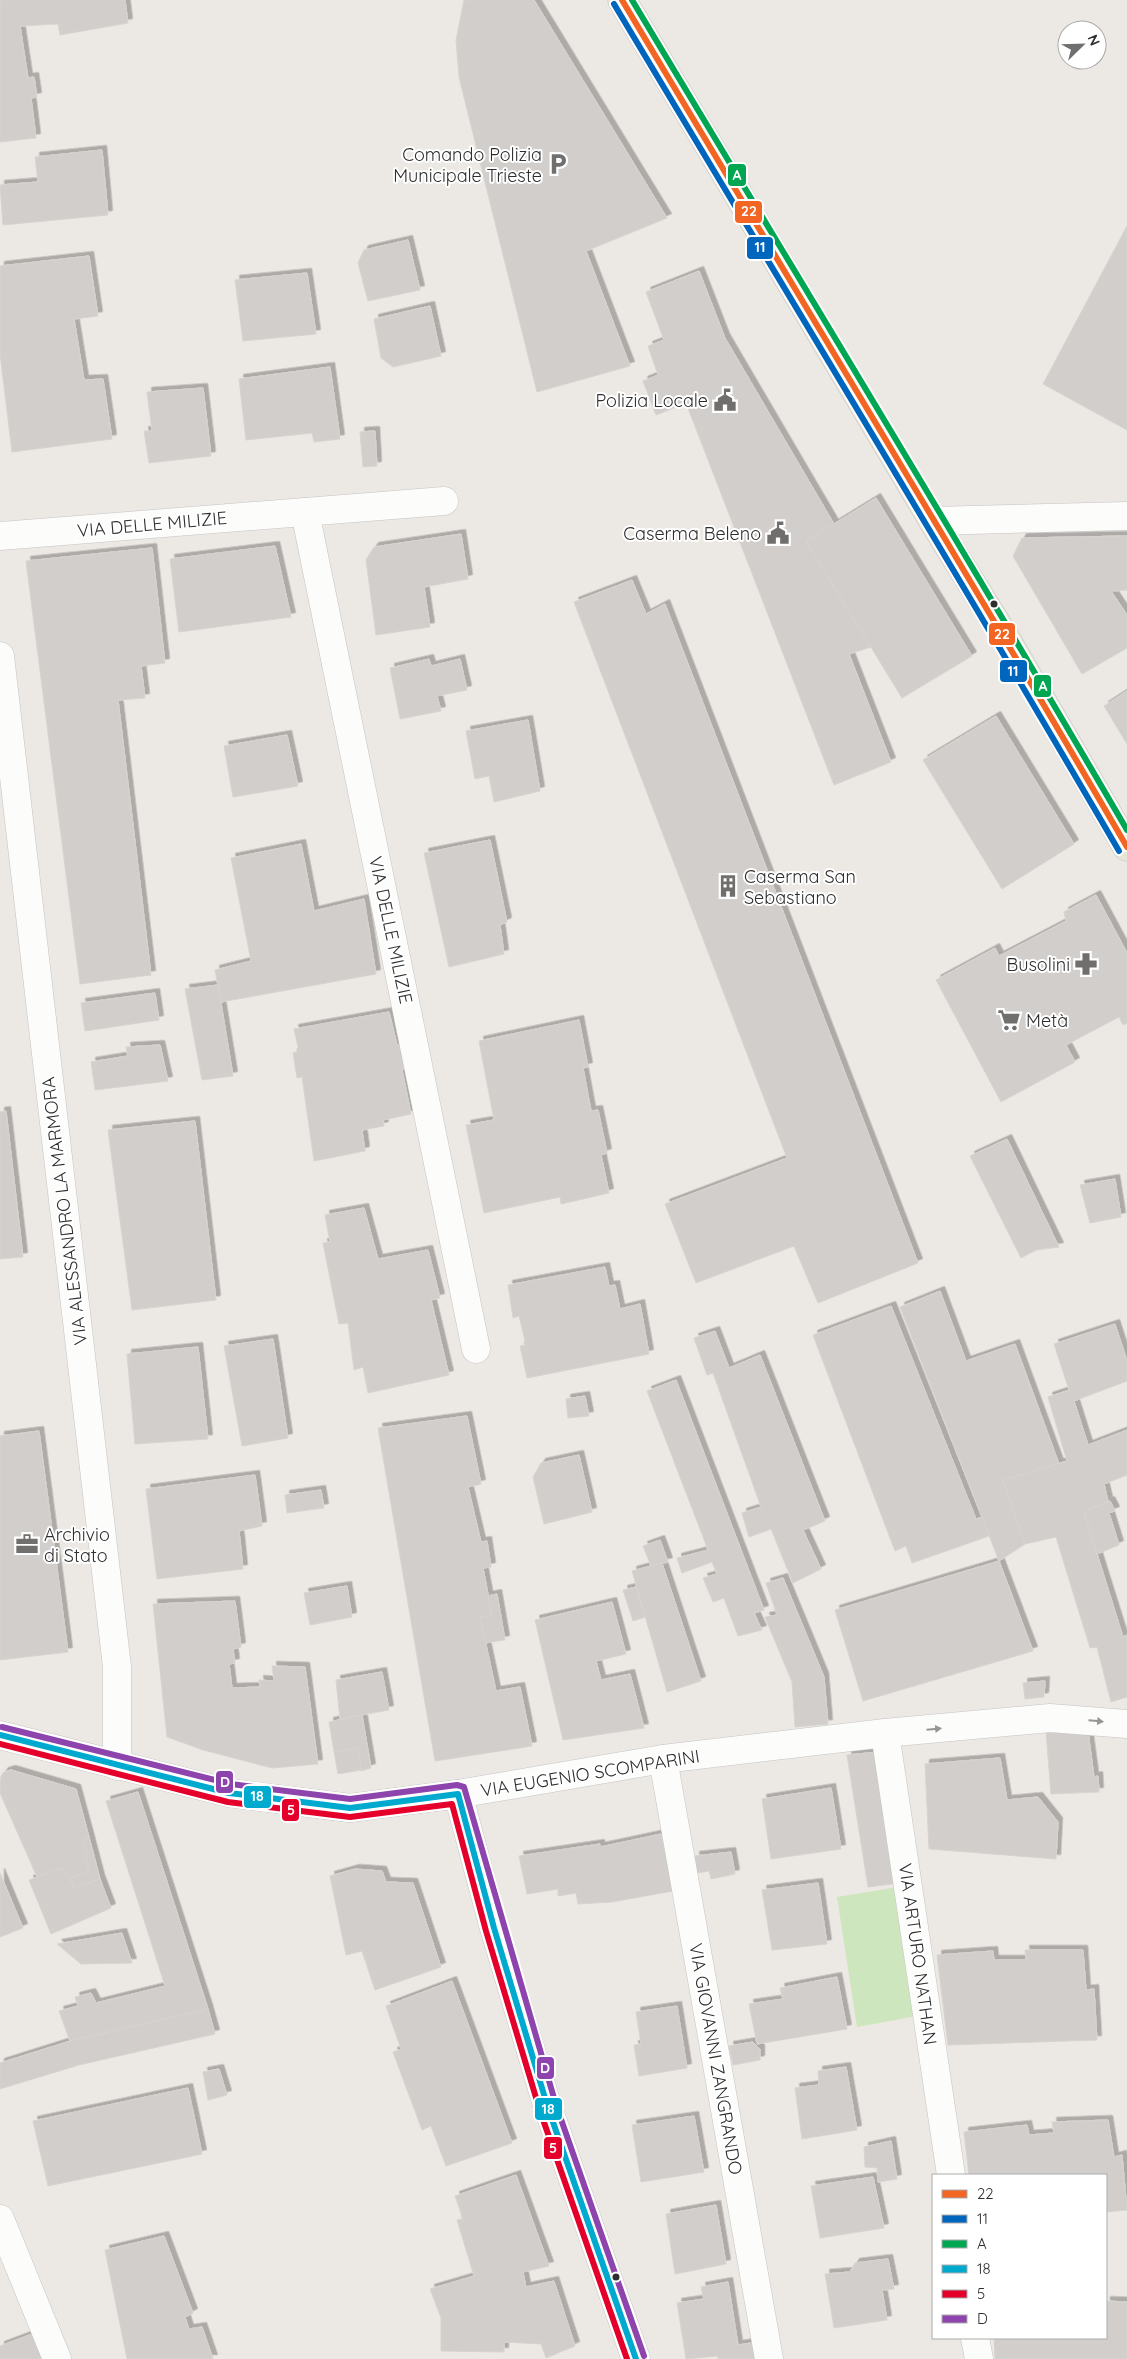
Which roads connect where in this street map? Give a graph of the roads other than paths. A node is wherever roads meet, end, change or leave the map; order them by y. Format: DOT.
graph roads {
  1 [pos="622,0"];
  2 [pos="444,501"];
  3 [pos="305,512"];
  4 [pos="1127,516"];
  5 [pos="933,520"];
  6 [pos="0,536"];
  7 [pos="0,656"];
  8 [pos="1127,847"];
  9 [pos="476,1349"];
  10 [pos="1127,1724"];
  11 [pos="886,1733"];
  12 [pos="0,1735"];
  13 [pos="663,1759"];
  14 [pos="117,1766"];
  15 [pos="458,1794"];
  16 [pos="951,2174"];
  17 [pos="0,2219"];
  18 [pos="975,2339"];
  19 [pos="57,2359"];
  20 [pos="636,2359"];
  21 [pos="769,2359"];
  22 [pos="979,2359"];
  1 -- 5 [label="main road"];
  2 -- 3 [label="street, VIA DELLE MILIZIE"];
  3 -- 6 [label="street, VIA DELLE MILIZIE"];
  3 -- 9 [label="street, VIA DELLE MILIZIE"];
  4 -- 5 [label="street"];
  5 -- 8 [label="main road"];
  7 -- 14 [label="street, VIA ALESSANDRO LA MARMORA"];
  11 -- 10 [label="street, VIA EUGENIO SCOMPARINI, one-way"];
  11 -- 13 [label="street, VIA EUGENIO SCOMPARINI"];
  11 -- 16 [label="street, VIA ARTURO NATHAN"];
  12 -- 14 [label="street, VIA EUGENIO SCOMPARINI"];
  13 -- 15 [label="street, VIA EUGENIO SCOMPARINI"];
  13 -- 21 [label="street, VIA GIOVANNI ZANGRANDO"];
  14 -- 15 [label="street, VIA EUGENIO SCOMPARINI"];
  15 -- 20 [label="street"];
  17 -- 19 [label="street"];
  18 -- 22 [label="street"];
}
